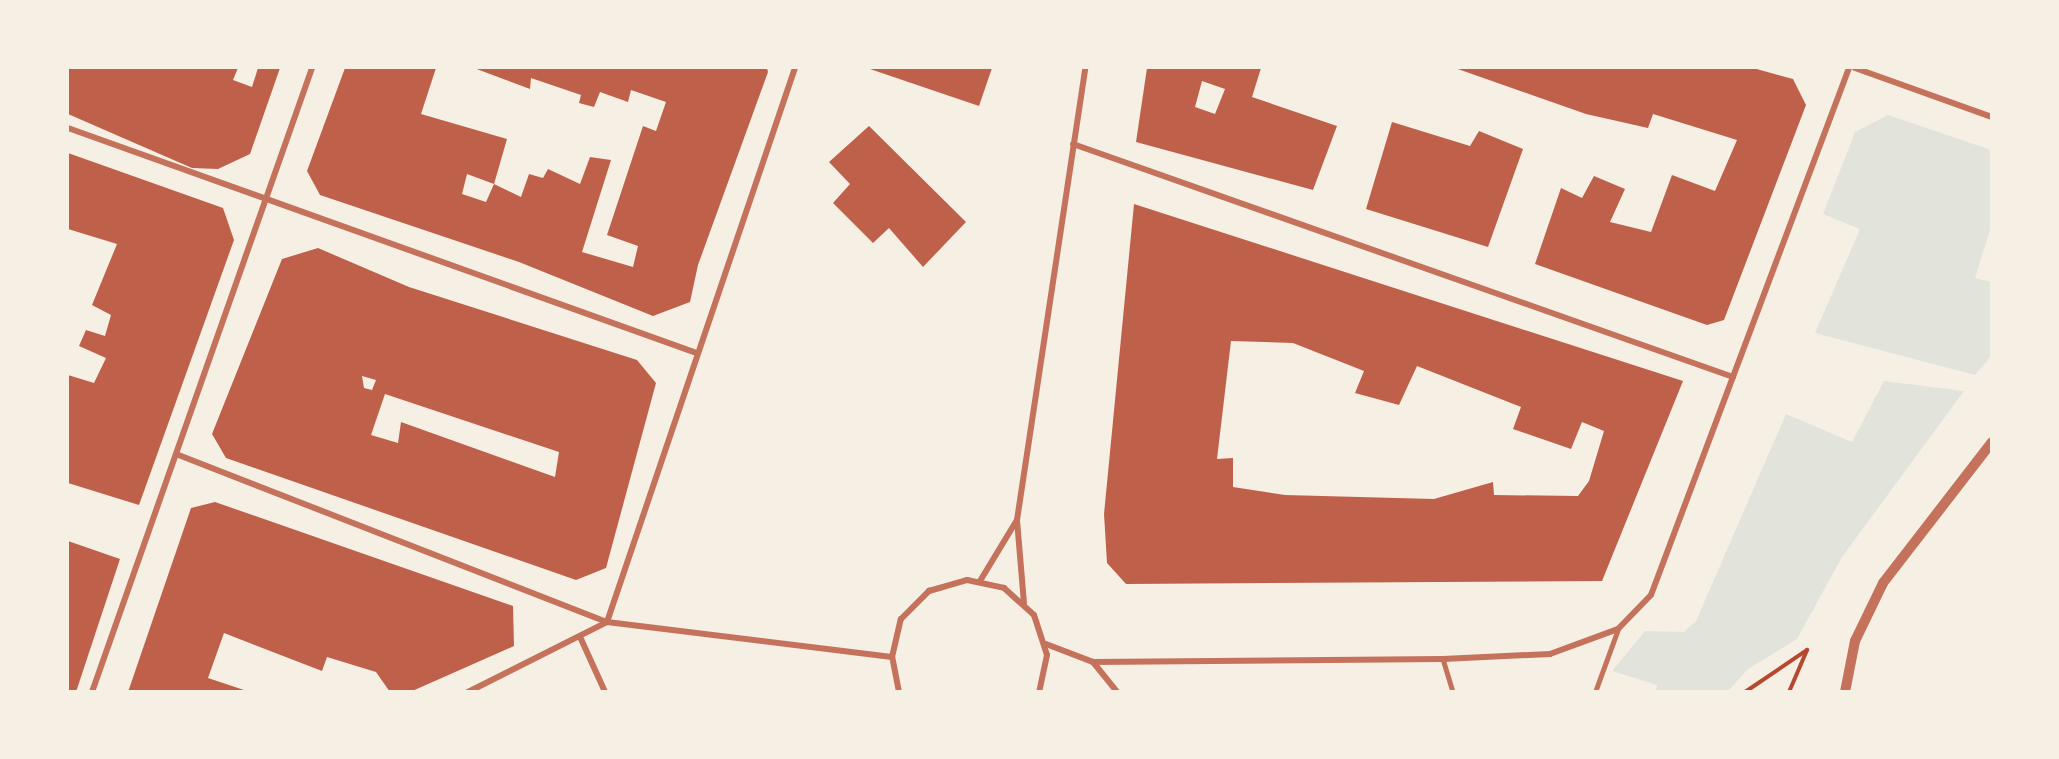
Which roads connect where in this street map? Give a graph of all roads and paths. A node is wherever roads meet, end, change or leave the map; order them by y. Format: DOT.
graph roads {
  1 [pos="312,68"];
  2 [pos="795,68"];
  3 [pos="1085,68"];
  4 [pos="1849,68"];
  5 [pos="1855,68"];
  6 [pos="1992,117"];
  7 [pos="68,128"];
  8 [pos="1073,144"];
  9 [pos="266,200"];
  10 [pos="694,352"];
  11 [pos="1733,376"];
  12 [pos="1992,442"];
  13 [pos="176,454"];
  14 [pos="1017,520"];
  15 [pos="980,581"];
  16 [pos="1024,603"];
  17 [pos="607,622"];
  18 [pos="1618,629"];
  19 [pos="581,639"];
  20 [pos="1046,644"];
  21 [pos="892,657"];
  22 [pos="1443,659"];
  23 [pos="1093,662"];
  24 [pos="92,692"];
  25 [pos="468,692"];
  26 [pos="605,692"];
  27 [pos="899,692"];
  28 [pos="1040,692"];
  29 [pos="1117,692"];
  30 [pos="1453,692"];
  31 [pos="1595,692"];
  32 [pos="1745,692"];
  33 [pos="1790,692"];
  34 [pos="1845,692"];
  1 -- 9 [label="street"];
  2 -- 10 [label="street"];
  3 -- 8 [label="street"];
  4 -- 11 [label="street"];
  5 -- 6 [label="street"];
  7 -- 9 [label="street"];
  8 -- 11 [label="street"];
  8 -- 14 [label="street"];
  9 -- 10 [label="street"];
  9 -- 13 [label="street"];
  10 -- 17 [label="street"];
  11 -- 18 [label="street"];
  12 -- 34 [label="street"];
  13 -- 17 [label="street"];
  13 -- 24 [label="street"];
  14 -- 15 [label="street"];
  14 -- 16 [label="street"];
  15 -- 16 [label="street"];
  15 -- 21 [label="street"];
  16 -- 20 [label="street"];
  17 -- 19 [label="street"];
  17 -- 21 [label="street"];
  18 -- 22 [label="street"];
  18 -- 31 [label="lane"];
  19 -- 25 [label="street"];
  19 -- 26 [label="street"];
  20 -- 23 [label="street"];
  20 -- 28 [label="street"];
  21 -- 27 [label="street"];
  22 -- 23 [label="street"];
  22 -- 30 [label="lane"];
  23 -- 29 [label="street"];
  32 -- 33 [label="path"];
}
